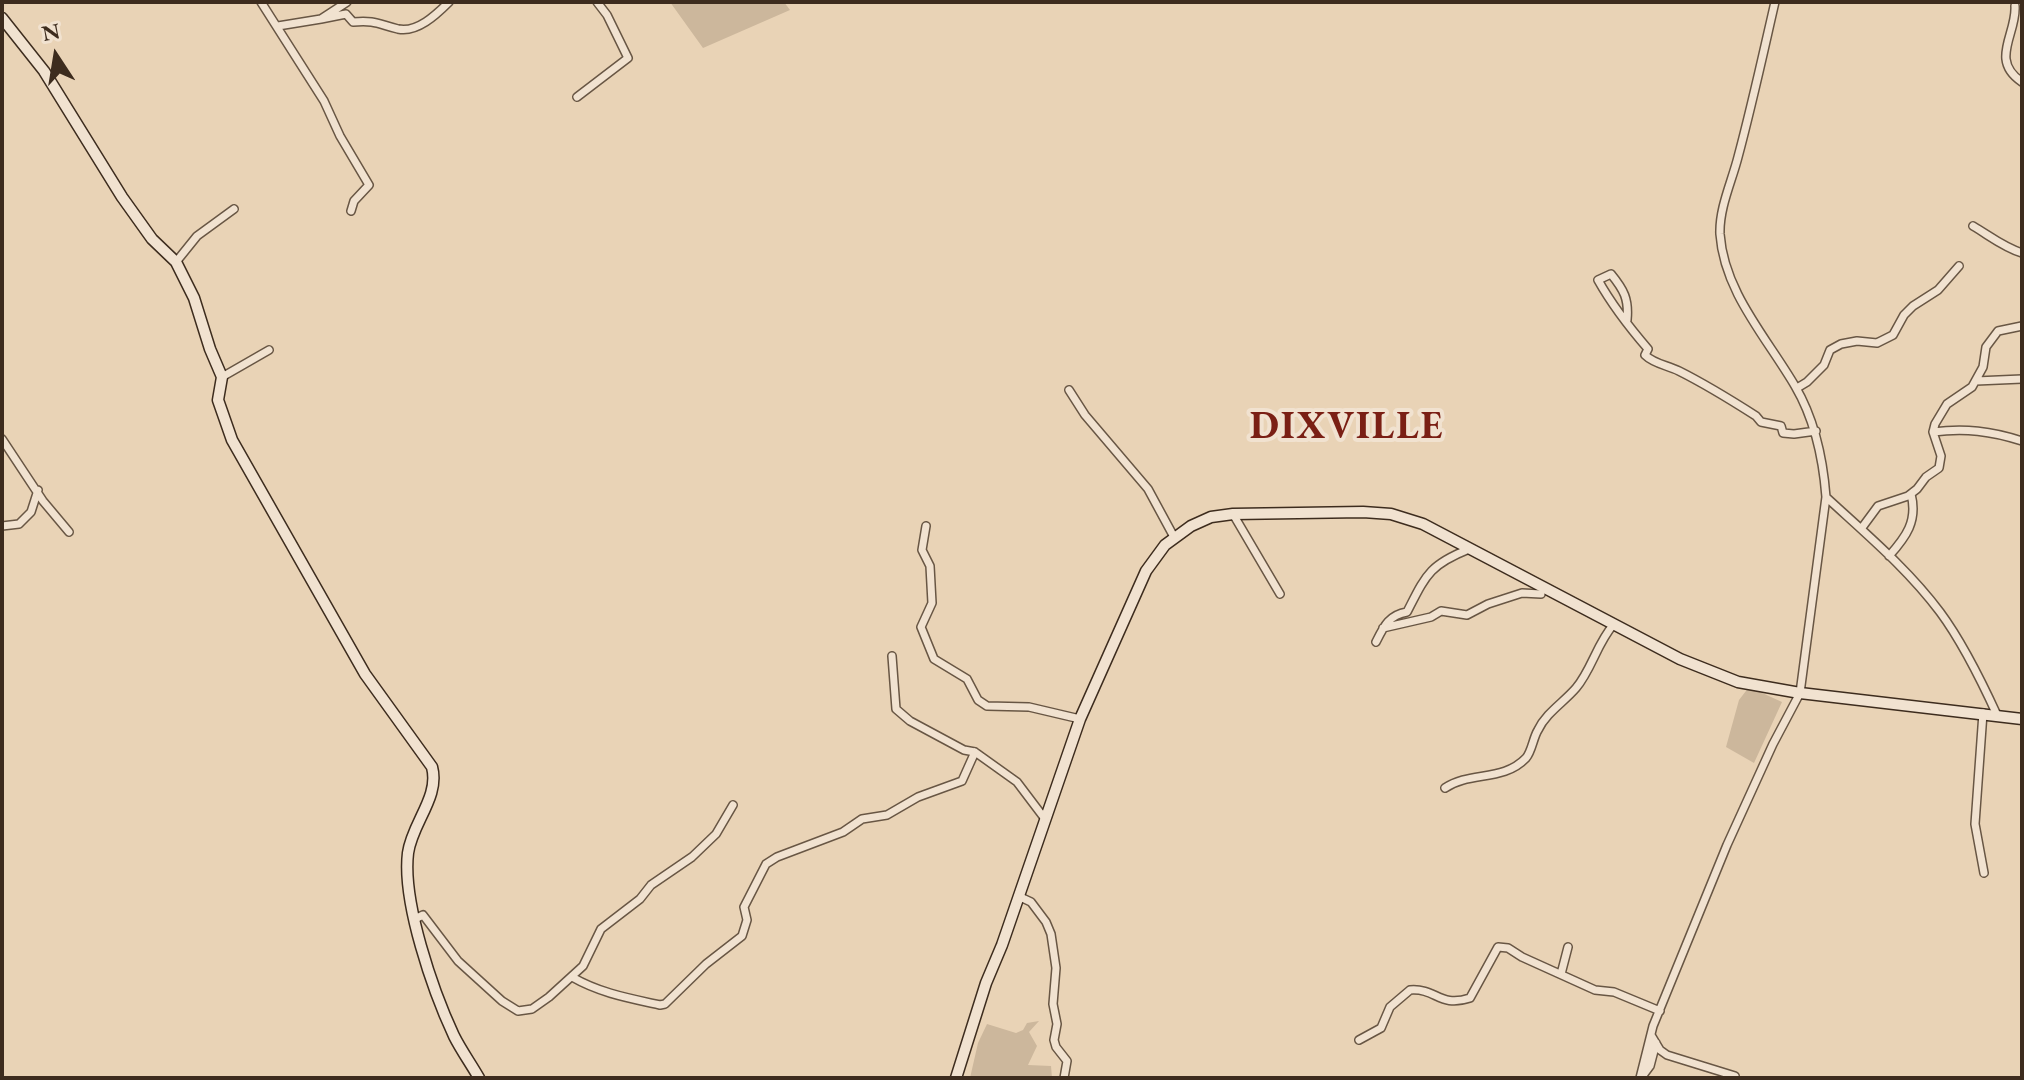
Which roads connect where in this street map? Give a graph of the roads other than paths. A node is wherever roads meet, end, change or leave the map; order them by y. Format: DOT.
graph roads {
  1 [pos="261,2"];
  2 [pos="347,2"];
  3 [pos="449,2"];
  4 [pos="597,2"];
  5 [pos="1775,2"];
  6 [pos="2015,5"];
  7 [pos="2,18"];
  8 [pos="321,19"];
  9 [pos="278,26"];
  10 [pos="2022,82"];
  11 [pos="577,97"];
  12 [pos="234,209"];
  13 [pos="351,211"];
  14 [pos="1973,226"];
  15 [pos="2022,253"];
  16 [pos="176,262"];
  17 [pos="1959,266"];
  18 [pos="1627,320"];
  19 [pos="2022,326"];
  20 [pos="269,350"];
  21 [pos="222,377"];
  22 [pos="2022,379"];
  23 [pos="1976,381"];
  24 [pos="1797,388"];
  25 [pos="1069,390"];
  26 [pos="1816,431"];
  27 [pos="1933,432"];
  28 [pos="2,439"];
  29 [pos="2022,441"];
  30 [pos="38,490"];
  31 [pos="1911,494"];
  32 [pos="1826,497"];
  33 [pos="1233,514"];
  34 [pos="2,526"];
  35 [pos="926,526"];
  36 [pos="1861,529"];
  37 [pos="69,532"];
  38 [pos="1174,537"];
  39 [pos="1469,549"];
  40 [pos="1889,556"];
  41 [pos="1280,594"];
  42 [pos="1541,594"];
  43 [pos="1614,624"];
  44 [pos="1383,628"];
  45 [pos="1376,642"];
  46 [pos="892,656"];
  47 [pos="1800,693"];
  48 [pos="1983,713"];
  49 [pos="1997,715"];
  50 [pos="1080,719"];
  51 [pos="2022,719"];
  52 [pos="975,752"];
  53 [pos="1445,788"];
  54 [pos="733,805"];
  55 [pos="1045,819"];
  56 [pos="1984,873"];
  57 [pos="1018,896"];
  58 [pos="415,919"];
  59 [pos="1568,947"];
  60 [pos="1561,974"];
  61 [pos="572,977"];
  62 [pos="1660,1011"];
  63 [pos="1651,1035"];
  64 [pos="1359,1040"];
  65 [pos="1656,1043"];
  66 [pos="1735,1076"];
  67 [pos="479,1078"];
  68 [pos="956,1078"];
  69 [pos="1064,1078"];
  70 [pos="1640,1078"];
  1 -- 9 [label="street"];
  2 -- 8 [label="street"];
  3 -- 8 [label="street"];
  4 -- 11 [label="street"];
  5 -- 24 [label="street"];
  6 -- 10 [label="street"];
  7 -- 16 [label="main road"];
  8 -- 9 [label="street"];
  9 -- 13 [label="street"];
  12 -- 16 [label="street"];
  14 -- 15 [label="street"];
  16 -- 21 [label="main road"];
  17 -- 24 [label="street"];
  18 -- 18 [label="street"];
  18 -- 26 [label="street"];
  19 -- 23 [label="street"];
  20 -- 21 [label="street"];
  21 -- 58 [label="main road"];
  22 -- 23 [label="street"];
  23 -- 27 [label="street"];
  24 -- 26 [label="street"];
  25 -- 38 [label="street"];
  26 -- 32 [label="street"];
  27 -- 29 [label="street"];
  27 -- 31 [label="street"];
  28 -- 30 [label="street"];
  30 -- 34 [label="street"];
  30 -- 37 [label="street"];
  31 -- 36 [label="street"];
  31 -- 40 [label="street"];
  32 -- 36 [label="street"];
  32 -- 47 [label="street"];
  33 -- 38 [label="main road"];
  33 -- 39 [label="main road"];
  33 -- 41 [label="street"];
  35 -- 50 [label="street"];
  36 -- 40 [label="street"];
  38 -- 50 [label="main road"];
  39 -- 43 [label="main road"];
  39 -- 44 [label="street"];
  40 -- 49 [label="street"];
  42 -- 44 [label="street"];
  43 -- 47 [label="main road"];
  43 -- 53 [label="street"];
  44 -- 45 [label="street"];
  46 -- 52 [label="street"];
  47 -- 48 [label="main road"];
  47 -- 62 [label="street"];
  48 -- 49 [label="main road"];
  48 -- 56 [label="street"];
  49 -- 51 [label="main road"];
  50 -- 55 [label="main road"];
  52 -- 55 [label="street"];
  52 -- 61 [label="street"];
  54 -- 61 [label="street"];
  55 -- 57 [label="main road"];
  57 -- 68 [label="main road"];
  57 -- 69 [label="street"];
  58 -- 61 [label="street"];
  58 -- 67 [label="main road"];
  59 -- 60 [label="street"];
  60 -- 62 [label="street"];
  60 -- 64 [label="street"];
  62 -- 63 [label="street"];
  63 -- 65 [label="street"];
  63 -- 70 [label="street"];
  65 -- 66 [label="street"];
  65 -- 70 [label="street"];
}
